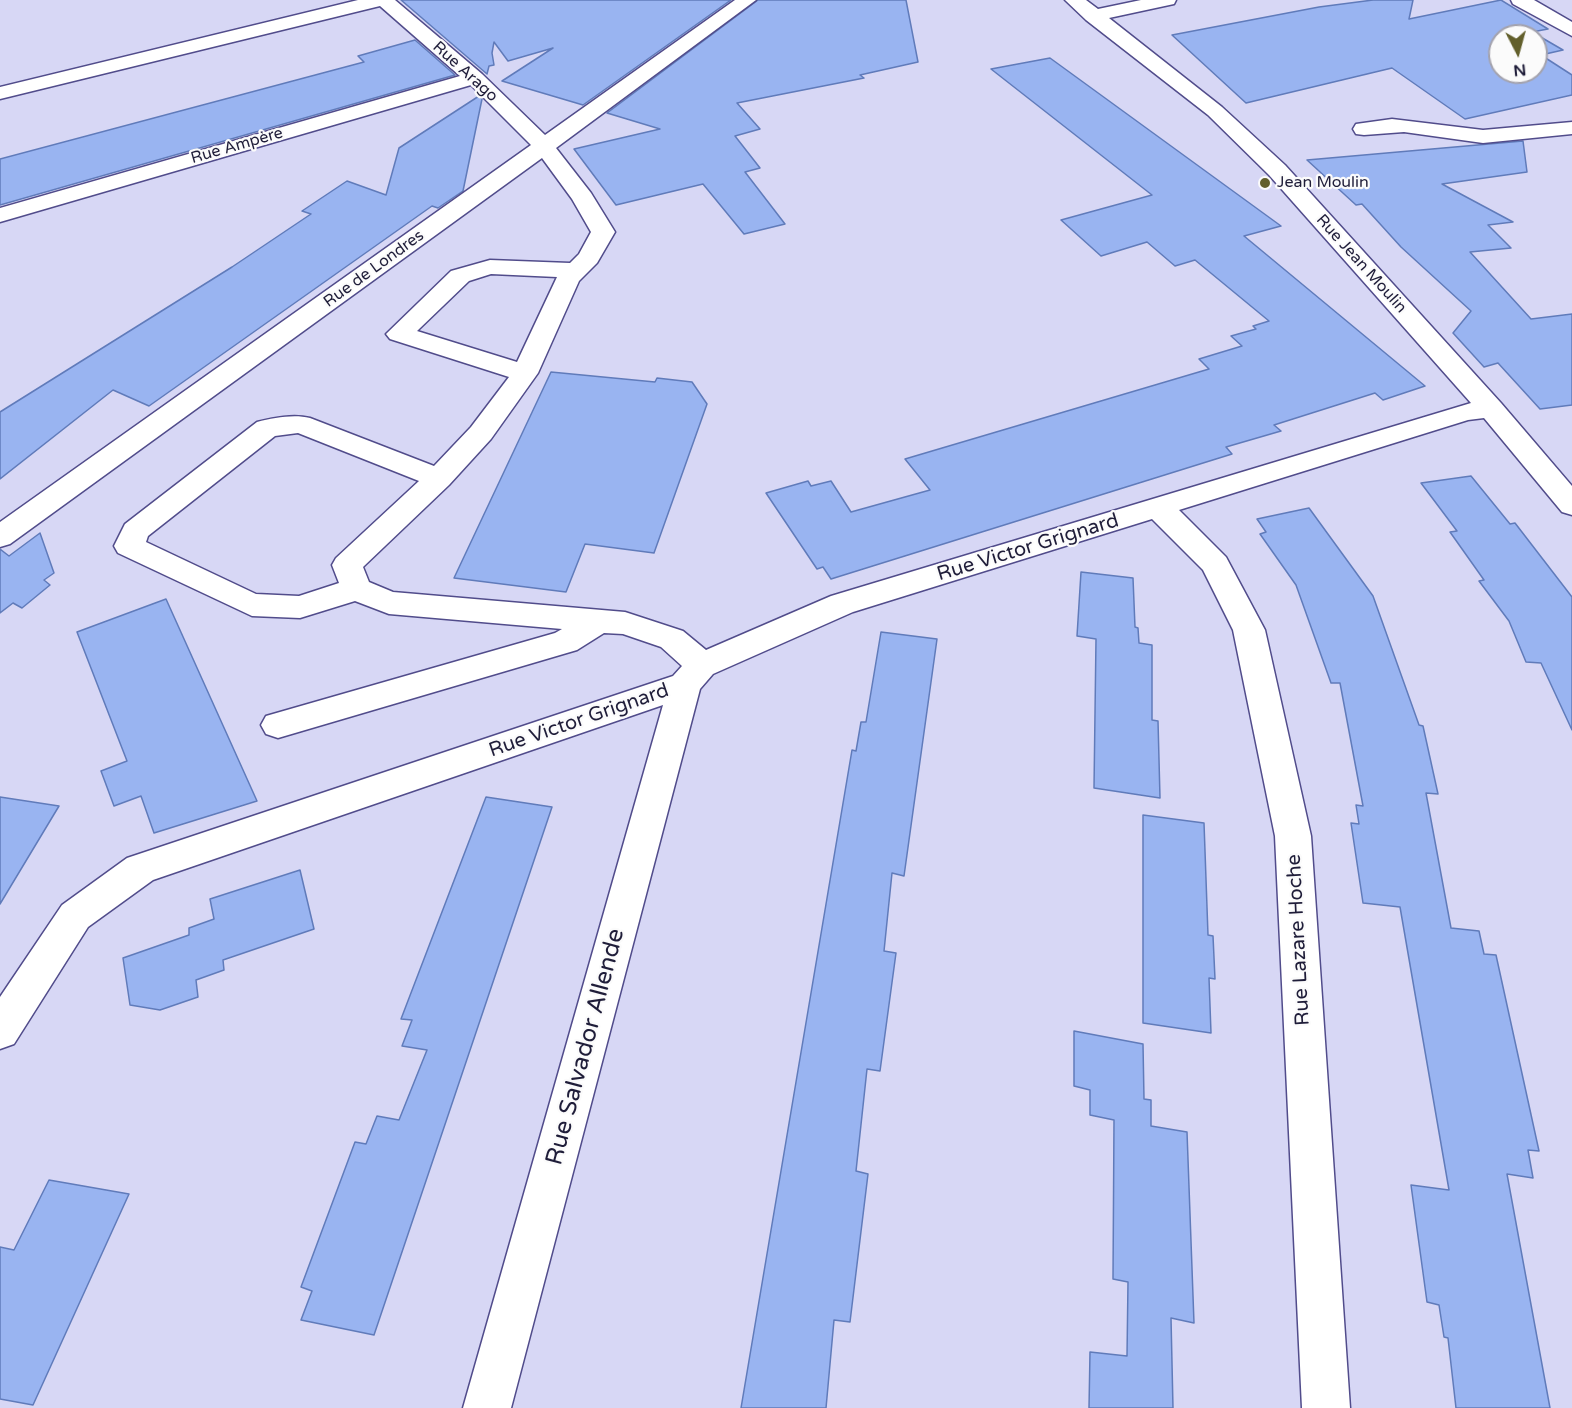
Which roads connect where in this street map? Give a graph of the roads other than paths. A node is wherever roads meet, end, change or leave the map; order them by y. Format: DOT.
graph roads {
  1 [pos="382,0"];
  2 [pos="747,0"];
  3 [pos="1074,0"];
  4 [pos="1167,0"];
  5 [pos="1520,0"];
  6 [pos="1094,16"];
  7 [pos="1572,30"];
  8 [pos="474,78"];
  9 [pos="0,93"];
  10 [pos="1572,128"];
  11 [pos="1364,129"];
  12 [pos="544,147"];
  13 [pos="0,215"];
  14 [pos="577,270"];
  15 [pos="525,373"];
  16 [pos="1491,409"];
  17 [pos="439,478"];
  18 [pos="1572,505"];
  19 [pos="1159,508"];
  20 [pos="0,537"];
  21 [pos="356,589"];
  22 [pos="599,621"];
  23 [pos="694,675"];
  24 [pos="278,726"];
  25 [pos="0,1031"];
  26 [pos="487,1408"];
  27 [pos="1326,1408"];
  1 -- 8 [label="street, Rue Arago"];
  1 -- 9 [label="street"];
  2 -- 12 [label="street, Rue de Londres"];
  3 -- 6 [label="street, Rue Jean Moulin"];
  4 -- 6 [label="street"];
  5 -- 7 [label="street"];
  6 -- 16 [label="street, Rue Jean Moulin"];
  8 -- 12 [label="street, Rue Arago"];
  8 -- 13 [label="street, Rue Ampère"];
  10 -- 11 [label="street"];
  12 -- 14 [label="street, Rue Arago"];
  12 -- 20 [label="street, Rue de Londres"];
  14 -- 15 [label="street"];
  14 -- 15 [label="street"];
  15 -- 17 [label="street"];
  16 -- 18 [label="street, Rue Jean Moulin"];
  16 -- 19 [label="street, Rue Victor Grignard"];
  17 -- 21 [label="street"];
  17 -- 21 [label="street"];
  19 -- 23 [label="street, Rue Victor Grignard"];
  19 -- 27 [label="street, Rue Lazare Hoche"];
  21 -- 22 [label="street"];
  22 -- 23 [label="street"];
  22 -- 24 [label="street"];
  23 -- 25 [label="street, Rue Victor Grignard"];
  23 -- 26 [label="street, Rue Salvador Allende"];
}
